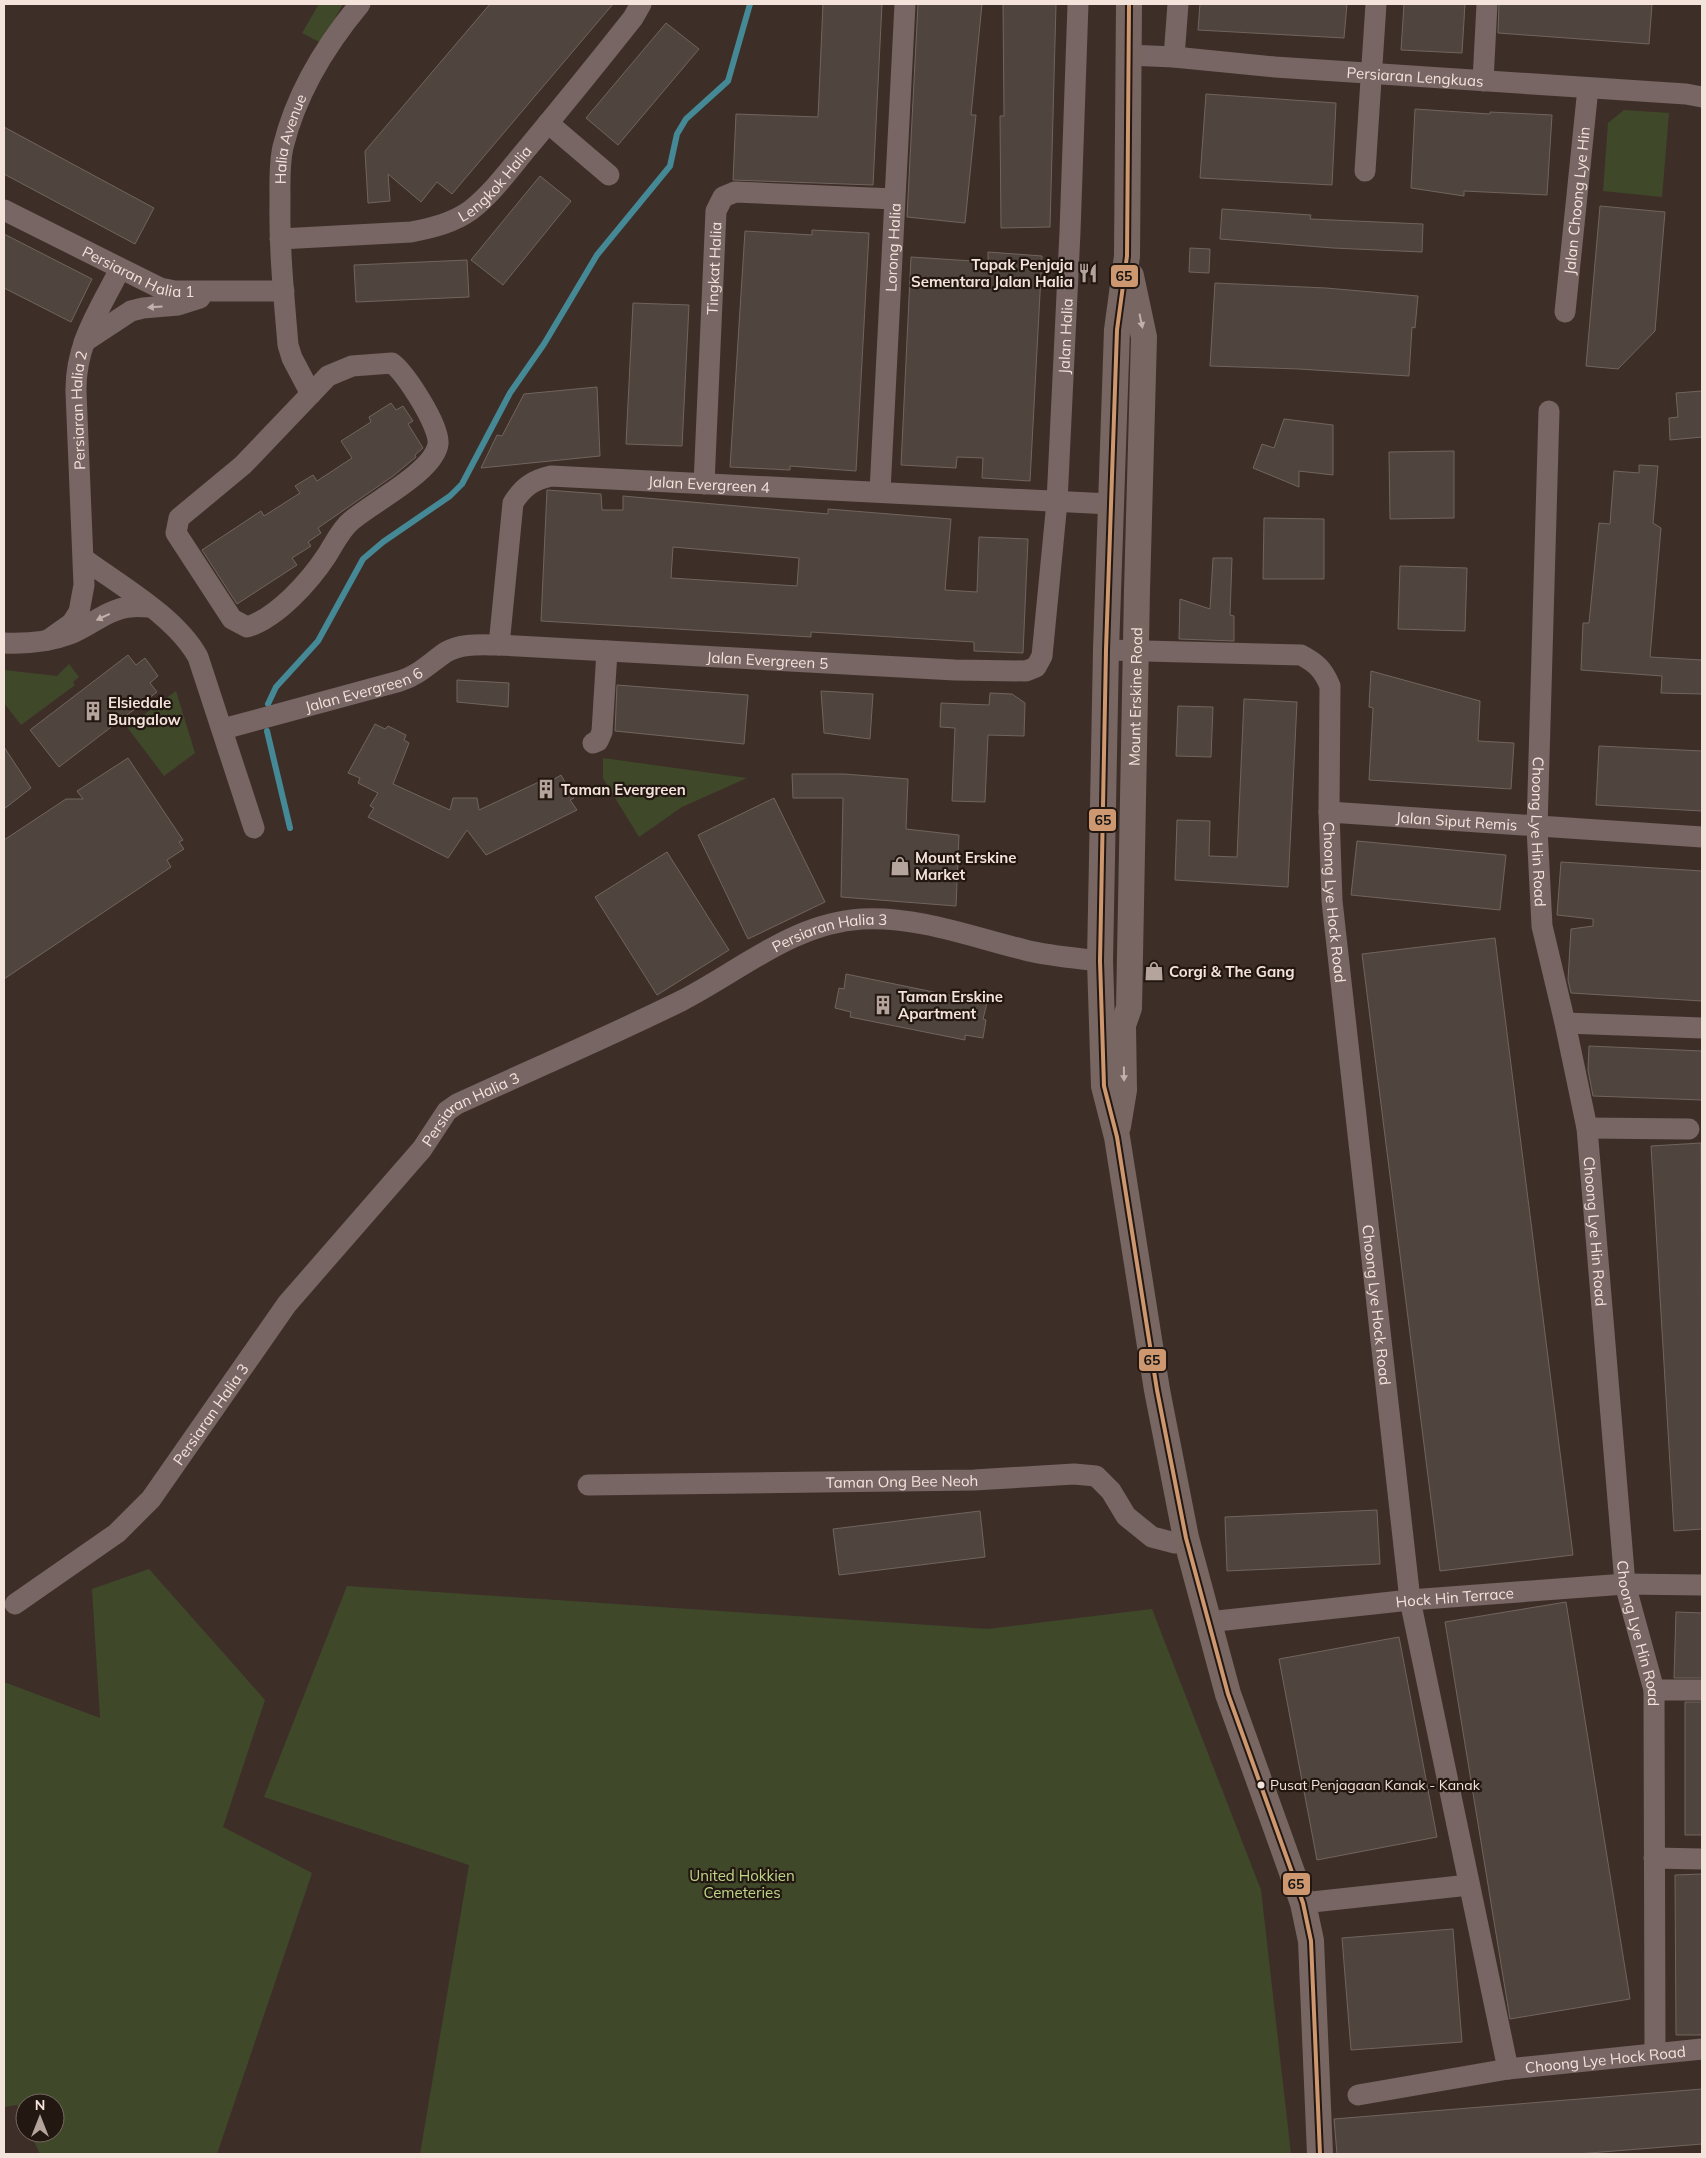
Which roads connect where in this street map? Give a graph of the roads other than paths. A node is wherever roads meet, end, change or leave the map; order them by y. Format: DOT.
graph roads {
  1 [pos="360,4"];
  2 [pos="641,4"];
  3 [pos="905,4"];
  4 [pos="1078,4"];
  5 [pos="1129,4"];
  6 [pos="1178,4"];
  7 [pos="1376,4"];
  8 [pos="1487,4"];
  9 [pos="1128,55"];
  10 [pos="1174,57"];
  11 [pos="1370,73"];
  12 [pos="1483,81"];
  13 [pos="1588,88"];
  14 [pos="1702,97"];
  15 [pos="548,123"];
  16 [pos="1365,171"];
  17 [pos="609,175"];
  18 [pos="894,199"];
  19 [pos="4,210"];
  20 [pos="280,239"];
  21 [pos="1127,256"];
  22 [pos="120,269"];
  23 [pos="219,291"];
  24 [pos="284,291"];
  25 [pos="1565,312"];
  26 [pos="83,342"];
  27 [pos="1142,392"];
  28 [pos="310,394"];
  29 [pos="1548,411"];
  30 [pos="704,484"];
  31 [pos="880,491"];
  32 [pos="1057,502"];
  33 [pos="1110,504"];
  34 [pos="84,560"];
  35 [pos="1137,590"];
  36 [pos="150,607"];
  37 [pos="48,640"];
  38 [pos="4,642"];
  39 [pos="499,645"];
  40 [pos="1106,650"];
  41 [pos="1136,650"];
  42 [pos="607,651"];
  43 [pos="1036,667"];
  44 [pos="223,729"];
  45 [pos="593,744"];
  46 [pos="1134,800"];
  47 [pos="1329,812"];
  48 [pos="254,828"];
  49 [pos="1537,828"];
  50 [pos="1702,838"];
  51 [pos="1100,961"];
  52 [pos="1565,1023"];
  53 [pos="1123,1025"];
  54 [pos="1702,1028"];
  55 [pos="1587,1128"];
  56 [pos="1689,1129"];
  57 [pos="1117,1137"];
  58 [pos="588,1485"];
  59 [pos="1186,1538"];
  60 [pos="1626,1584"];
  61 [pos="1702,1585"];
  62 [pos="1410,1600"];
  63 [pos="15,1604"];
  64 [pos="1208,1622"];
  65 [pos="1654,1690"];
  66 [pos="1702,1690"];
  67 [pos="1654,1858"];
  68 [pos="1702,1859"];
  69 [pos="1469,1885"];
  70 [pos="1303,1903"];
  71 [pos="1702,2049"];
  72 [pos="1655,2053"];
  73 [pos="1508,2069"];
  74 [pos="1358,2095"];
  75 [pos="1320,2154"];
  1 -- 20 [label="street, Halia Avenue"];
  2 -- 15 [label="street, Lengkok Halia"];
  3 -- 18 [label="street, Lorong Halia"];
  4 -- 32 [label="street, Jalan Halia"];
  5 -- 9 [label="main road, Mount Erskine Road"];
  6 -- 10 [label="street"];
  7 -- 11 [label="street"];
  8 -- 12 [label="street"];
  9 -- 10 [label="street, Persiaran Lengkuas"];
  9 -- 21 [label="main road, Mount Erskine Road"];
  10 -- 11 [label="street, Persiaran Lengkuas"];
  11 -- 12 [label="street, Persiaran Lengkuas"];
  11 -- 16 [label="street"];
  12 -- 13 [label="street, Persiaran Lengkuas"];
  13 -- 14 [label="street, Persiaran Lengkuas"];
  13 -- 25 [label="street, Jalan Choong Lye Hin"];
  15 -- 17 [label="street"];
  15 -- 20 [label="street, Lengkok Halia"];
  18 -- 30 [label="street, Tingkat Halia"];
  18 -- 31 [label="street, Lorong Halia"];
  19 -- 22 [label="street, Persiaran Halia 1"];
  20 -- 24 [label="street, Halia Avenue"];
  21 -- 27 [label="main road, Mount Erskine Road, one-way"];
  21 -- 33 [label="main road, Mount Erskine Road"];
  22 -- 23 [label="street, Persiaran Halia 1"];
  22 -- 26 [label="street, Persiaran Halia 2"];
  23 -- 24 [label="street, Persiaran Halia 1"];
  23 -- 26 [label="street, one-way"];
  24 -- 28 [label="street, Halia Avenue"];
  26 -- 34 [label="street, Persiaran Halia 2"];
  27 -- 33 [label="main road"];
  27 -- 35 [label="main road, Mount Erskine Road"];
  28 -- 28 [label="street"];
  29 -- 49 [label="street, Choong Lye Hin Road"];
  30 -- 31 [label="street, Jalan Evergreen 4"];
  30 -- 39 [label="street, Jalan Evergreen 4"];
  31 -- 32 [label="street, Jalan Evergreen 4"];
  32 -- 33 [label="street, Jalan Evergreen 4"];
  32 -- 43 [label="street, Jalan Halia"];
  33 -- 35 [label="main road"];
  33 -- 40 [label="main road, Mount Erskine Road"];
  34 -- 36 [label="street"];
  34 -- 37 [label="street, Persiaran Halia 2"];
  35 -- 41 [label="main road, Mount Erskine Road"];
  36 -- 37 [label="street, one-way"];
  36 -- 44 [label="street"];
  37 -- 38 [label="street"];
  39 -- 42 [label="street, Jalan Evergreen 5"];
  39 -- 44 [label="street, Jalan Evergreen 6"];
  40 -- 41 [label="street, Choong Lye Hock Road"];
  40 -- 51 [label="main road, Mount Erskine Road"];
  41 -- 46 [label="main road, Mount Erskine Road"];
  41 -- 47 [label="street, Choong Lye Hock Road"];
  42 -- 43 [label="street, Jalan Evergreen 5"];
  42 -- 45 [label="street"];
  44 -- 48 [label="street"];
  46 -- 51 [label="main road"];
  46 -- 53 [label="main road, Mount Erskine Road"];
  47 -- 49 [label="street, Jalan Siput Remis"];
  47 -- 62 [label="street, Choong Lye Hock Road"];
  49 -- 50 [label="street, Jalan Siput Remis"];
  49 -- 52 [label="street, Choong Lye Hin Road"];
  51 -- 53 [label="main road"];
  51 -- 57 [label="main road, Mount Erskine Road"];
  51 -- 63 [label="street, Persiaran Halia 3"];
  52 -- 54 [label="street"];
  52 -- 55 [label="street, Choong Lye Hin Road"];
  53 -- 57 [label="main road, Mount Erskine Road, one-way"];
  55 -- 56 [label="street"];
  55 -- 60 [label="street, Choong Lye Hin Road"];
  57 -- 59 [label="main road, Mount Erskine Road"];
  58 -- 59 [label="street, Taman Ong Bee Neoh"];
  59 -- 64 [label="main road, Mount Erskine Road"];
  60 -- 61 [label="street, Hock Hin Terrace"];
  60 -- 62 [label="street, Hock Hin Terrace"];
  60 -- 65 [label="street, Choong Lye Hin Road"];
  62 -- 64 [label="street, Hock Hin Terrace"];
  62 -- 69 [label="street, Choong Lye Hock Road"];
  64 -- 70 [label="main road, Mount Erskine Road"];
  65 -- 66 [label="street"];
  65 -- 67 [label="street, Choong Lye Hin Road"];
  67 -- 68 [label="street"];
  67 -- 72 [label="street, Choong Lye Hin Road"];
  69 -- 70 [label="street"];
  69 -- 73 [label="street, Choong Lye Hock Road"];
  70 -- 75 [label="main road, Mount Erskine Road"];
  71 -- 72 [label="street, Choong Lye Hock Road"];
  72 -- 73 [label="street, Choong Lye Hock Road"];
  73 -- 74 [label="street, Choong Lye Hock Road"];
}
